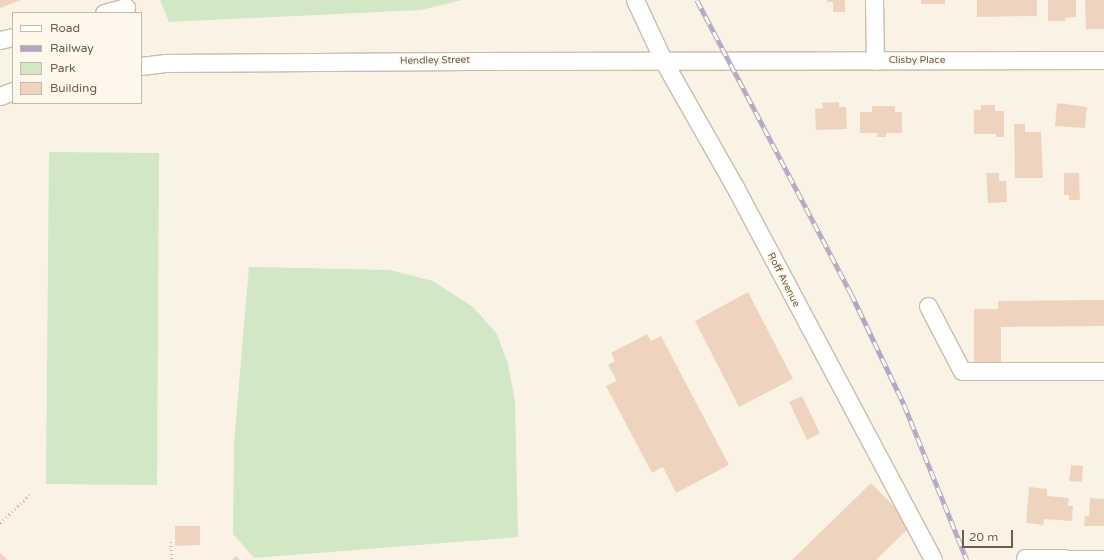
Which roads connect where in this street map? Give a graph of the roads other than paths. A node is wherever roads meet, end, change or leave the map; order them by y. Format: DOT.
graph roads {
  1 [pos="635,0"];
  2 [pos="874,0"];
  3 [pos="125,7"];
  4 [pos="108,12"];
  5 [pos="12,37"];
  6 [pos="0,40"];
  7 [pos="1104,60"];
  8 [pos="142,61"];
  9 [pos="875,61"];
  10 [pos="664,62"];
  11 [pos="729,62"];
  12 [pos="12,91"];
  13 [pos="0,96"];
  14 [pos="928,306"];
  15 [pos="1104,371"];
  16 [pos="1025,558"];
  17 [pos="1104,559"];
  18 [pos="933,560"];
  1 -- 10 [label="street, Roff Avenue"];
  2 -- 9 [label="street"];
  3 -- 4 [label="street"];
  5 -- 6 [label="street"];
  7 -- 9 [label="street, Clisby Place"];
  8 -- 10 [label="street, Hendley Street"];
  9 -- 11 [label="street, Clisby Place"];
  10 -- 11 [label="street, Hendley Street"];
  10 -- 18 [label="street, Roff Avenue"];
  12 -- 13 [label="street"];
  14 -- 15 [label="street"];
  16 -- 17 [label="street"];
}
